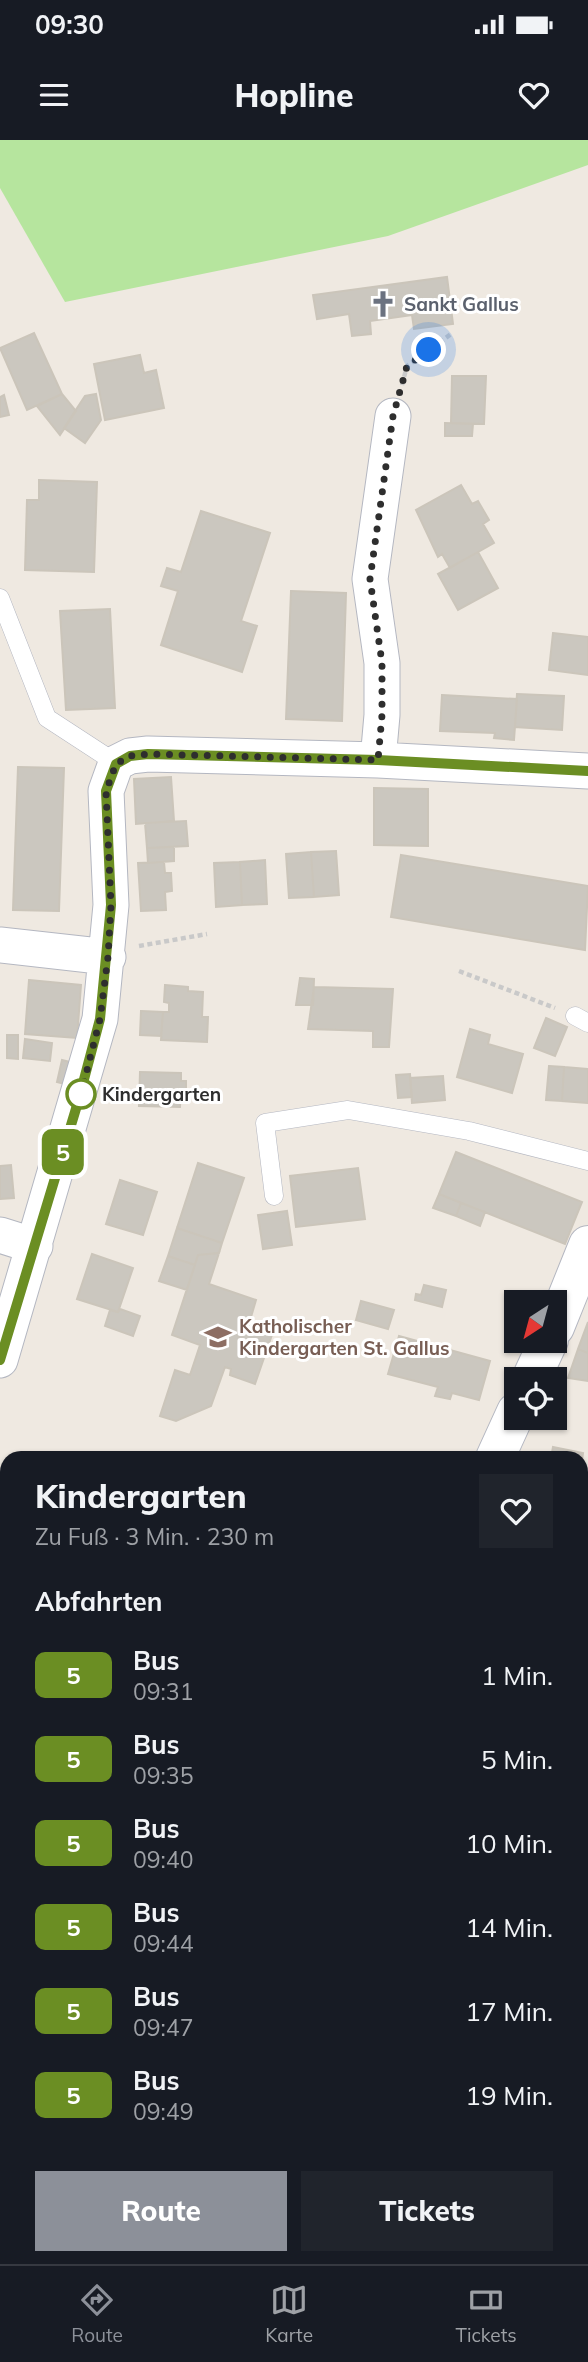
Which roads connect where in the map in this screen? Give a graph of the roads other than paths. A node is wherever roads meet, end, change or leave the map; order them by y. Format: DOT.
graph roads {
  1 [pos="393,416"];
  2 [pos="0,598"];
  3 [pos="378,760"];
  4 [pos="116,764"];
  5 [pos="588,771"];
  6 [pos="0,945"];
  7 [pos="108,954"];
  8 [pos="588,1161"];
  9 [pos="274,1196"];
  10 [pos="0,1236"];
  11 [pos="588,1245"];
  12 [pos="35,1246"];
  13 [pos="567,1297"];
  14 [pos="0,1360"];
  15 [pos="508,1430"];
  16 [pos="498,1451"];
  1 -- 3 [label="street"];
  2 -- 4 [label="lane"];
  3 -- 4 [label="street"];
  3 -- 5 [label="street"];
  4 -- 7 [label="street"];
  6 -- 7 [label="street"];
  7 -- 12 [label="street"];
  8 -- 9 [label="lane"];
  10 -- 12 [label="street"];
  11 -- 13 [label="street"];
  12 -- 14 [label="street"];
  15 -- 16 [label="street"];
}
